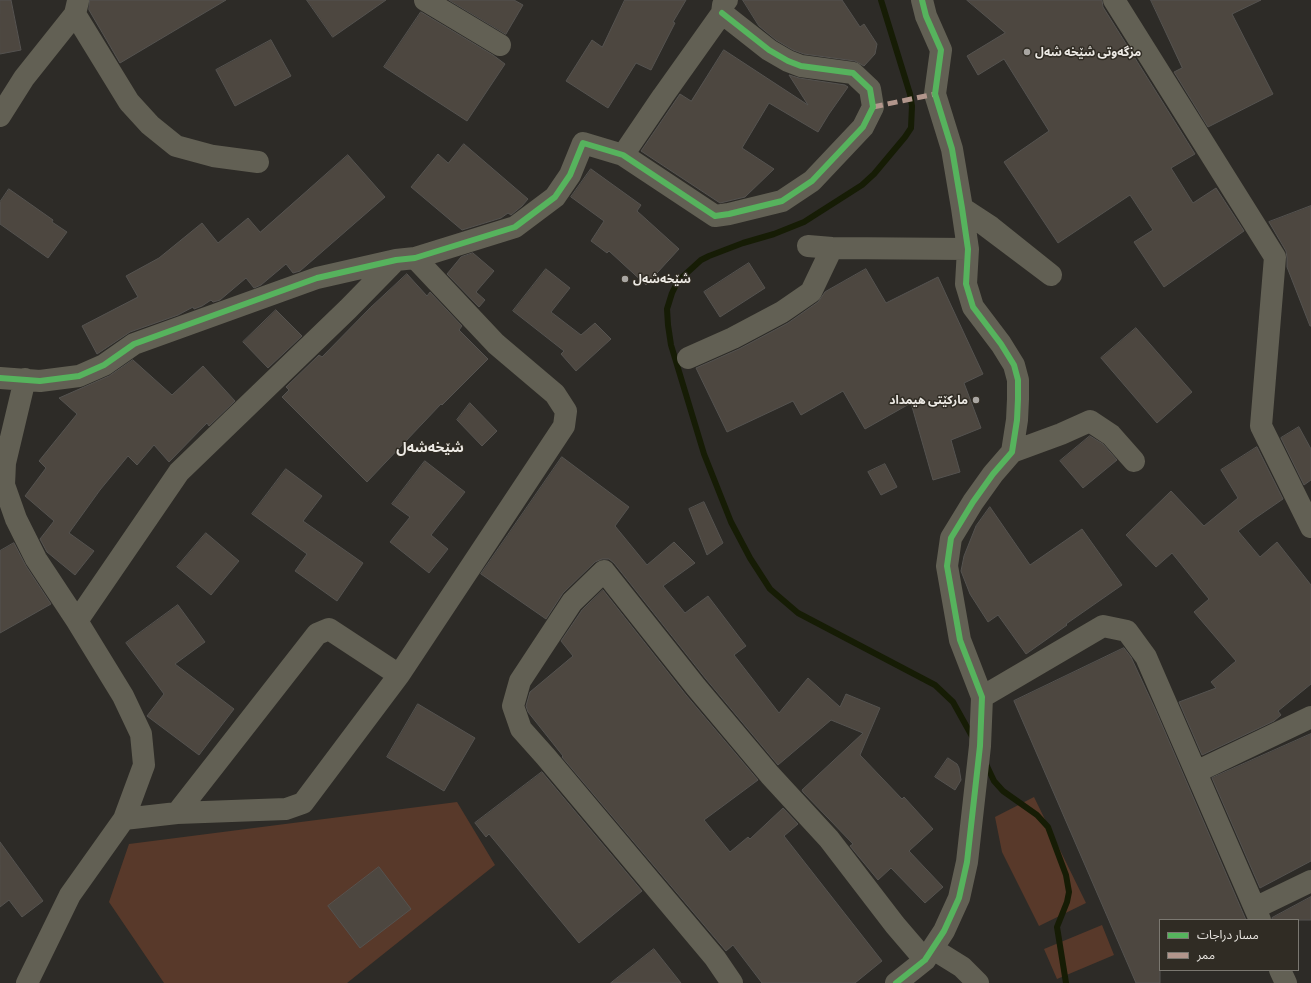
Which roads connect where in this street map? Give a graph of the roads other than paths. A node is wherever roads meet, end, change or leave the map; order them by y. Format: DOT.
graph roads {
  1 [pos="425,0"];
  2 [pos="922,0"];
  3 [pos="1114,0"];
  4 [pos="724,6"];
  5 [pos="77,7"];
  6 [pos="500,45"];
  7 [pos="0,116"];
  8 [pos="623,155"];
  9 [pos="258,162"];
  10 [pos="808,246"];
  11 [pos="832,248"];
  12 [pos="968,249"];
  13 [pos="406,259"];
  14 [pos="688,358"];
  15 [pos="0,378"];
  16 [pos="25,379"];
  17 [pos="1012,452"];
  18 [pos="1134,461"];
  19 [pos="1311,528"];
  20 [pos="78,621"];
  21 [pos="399,675"];
  22 [pos="982,697"];
  23 [pos="1311,717"];
  24 [pos="1196,772"];
  25 [pos="177,813"];
  26 [pos="124,819"];
  27 [pos="1311,880"];
  28 [pos="1257,914"];
  29 [pos="929,955"];
  30 [pos="1280,971"];
  31 [pos="27,983"];
  32 [pos="732,983"];
  33 [pos="896,983"];
  34 [pos="978,983"];
  35 [pos="1286,983"];
  1 -- 6 [label="street"];
  2 -- 12 [label="street"];
  3 -- 19 [label="street"];
  4 -- 8 [label="street"];
  4 -- 8 [label="street"];
  5 -- 7 [label="street"];
  5 -- 9 [label="street"];
  8 -- 13 [label="street"];
  10 -- 11 [label="street"];
  11 -- 12 [label="street"];
  11 -- 14 [label="street"];
  12 -- 17 [label="street"];
  13 -- 16 [label="street"];
  13 -- 20 [label="street"];
  13 -- 21 [label="street"];
  15 -- 16 [label="street"];
  16 -- 20 [label="street"];
  17 -- 18 [label="street"];
  17 -- 22 [label="street"];
  20 -- 26 [label="street"];
  21 -- 25 [label="street"];
  21 -- 25 [label="street"];
  22 -- 24 [label="street"];
  22 -- 29 [label="street"];
  23 -- 24 [label="street"];
  24 -- 28 [label="street"];
  25 -- 26 [label="street"];
  26 -- 31 [label="street"];
  27 -- 28 [label="street"];
  29 -- 32 [label="street"];
  29 -- 33 [label="street"];
  29 -- 34 [label="street"];
  30 -- 35 [label="street"];
}
